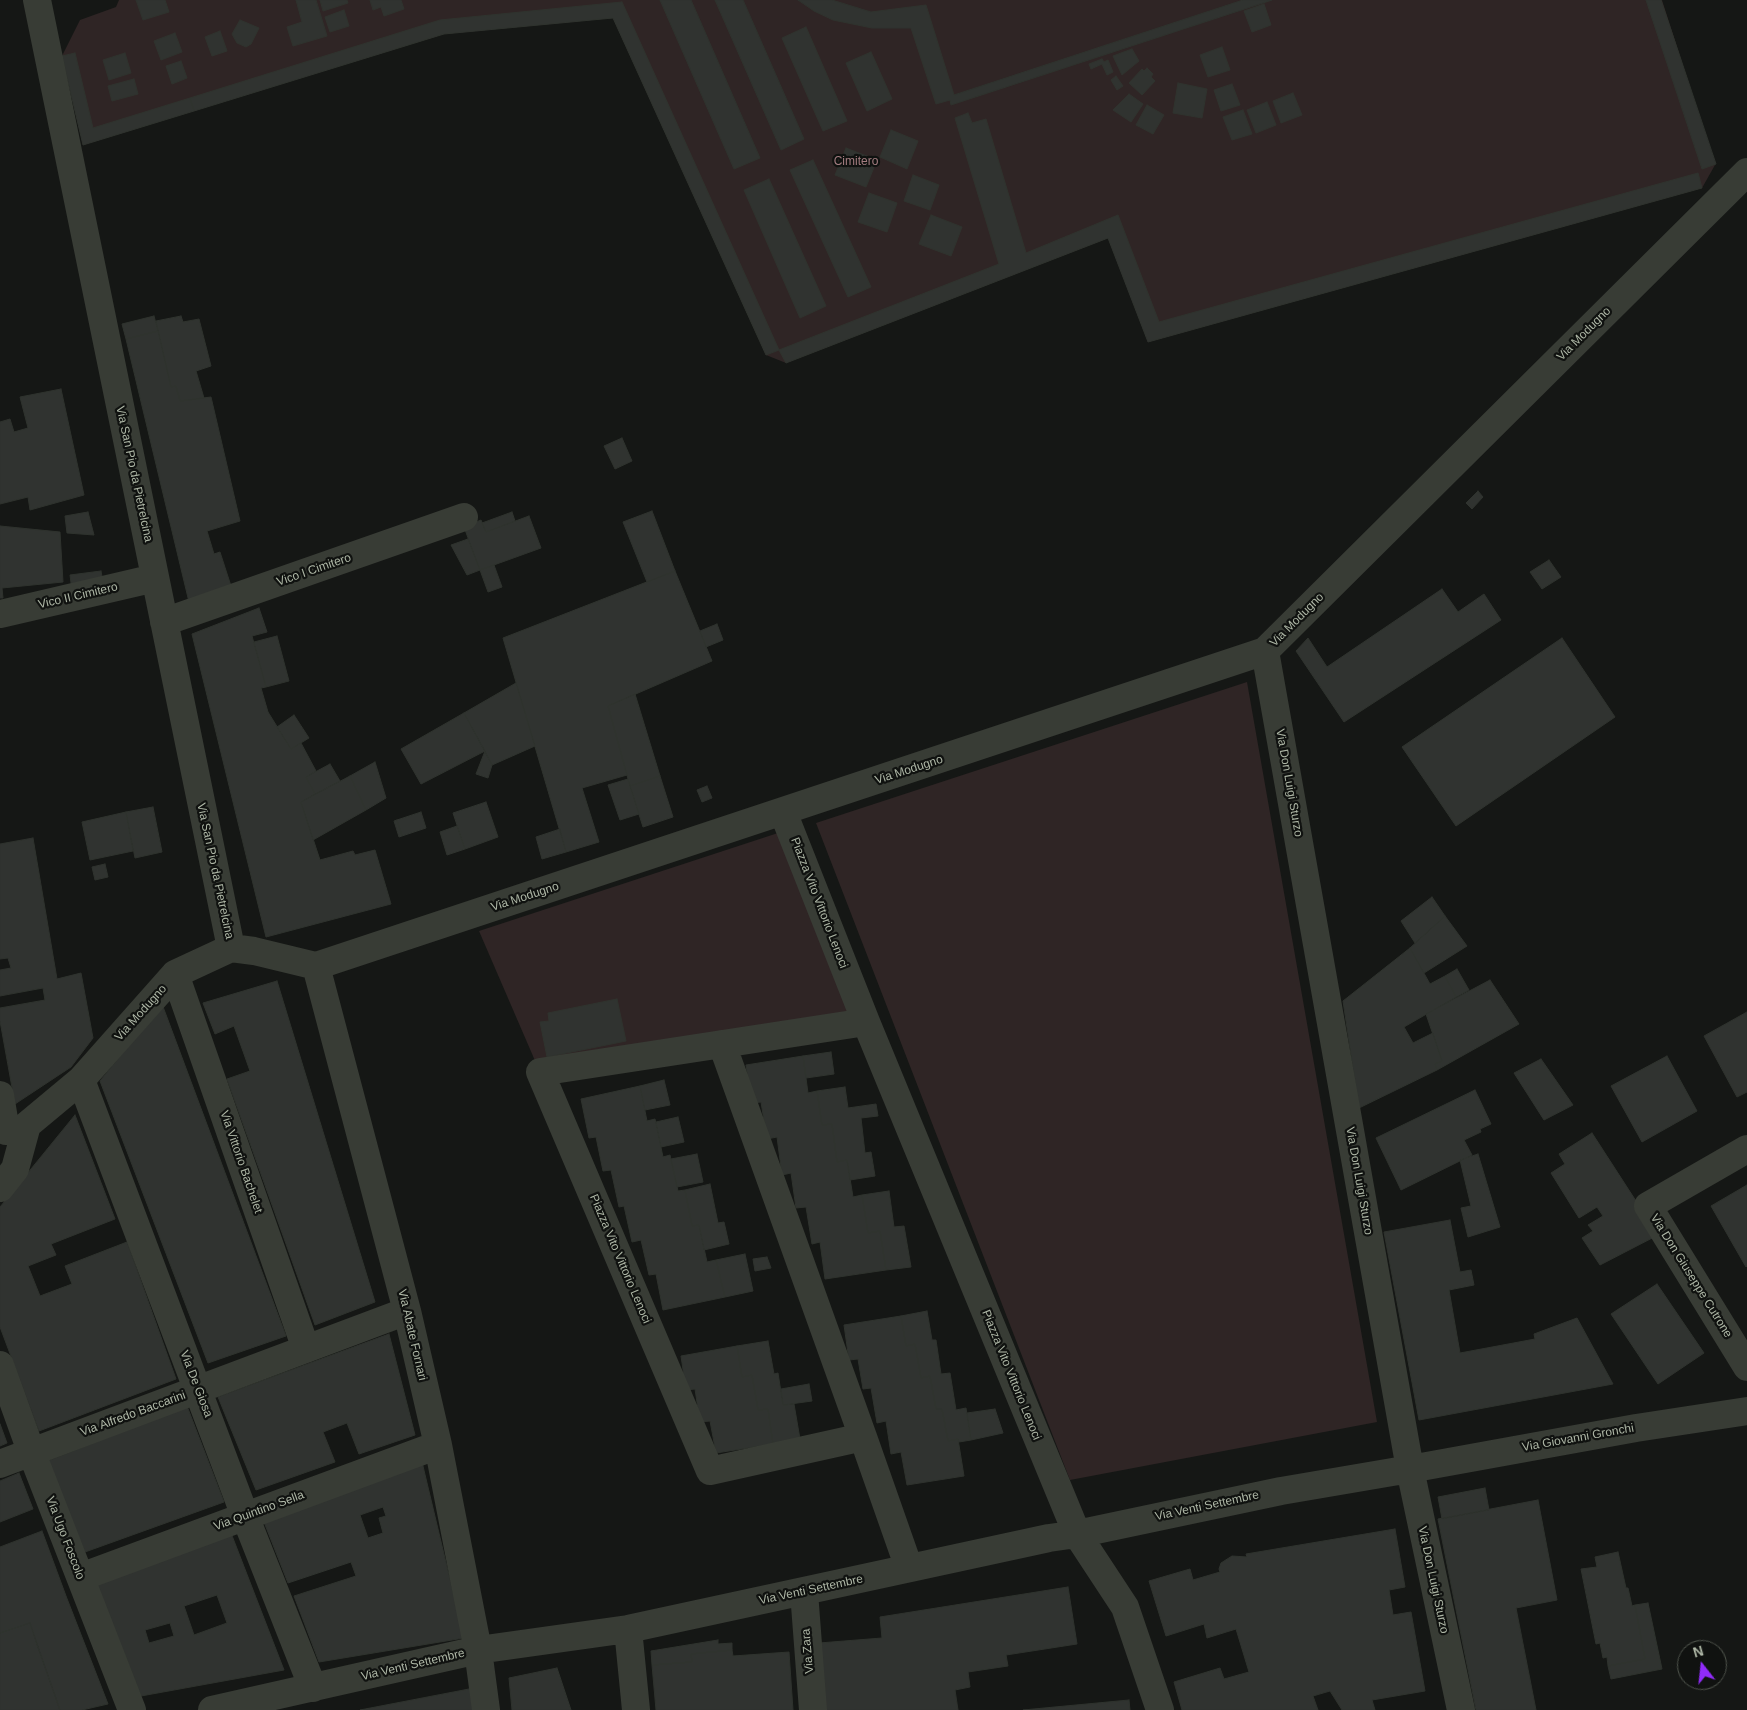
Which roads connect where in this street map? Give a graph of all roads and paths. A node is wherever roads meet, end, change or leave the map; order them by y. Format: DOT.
graph roads {
  1 [pos="36,0"];
  2 [pos="1747,172"];
  3 [pos="464,517"];
  4 [pos="155,578"];
  5 [pos="0,614"];
  6 [pos="164,622"];
  7 [pos="1266,651"];
  8 [pos="784,812"];
  9 [pos="231,948"];
  10 [pos="316,966"];
  11 [pos="175,974"];
  12 [pos="866,1022"];
  13 [pos="722,1044"];
  14 [pos="81,1080"];
  15 [pos="0,1095"];
  16 [pos="11,1130"];
  17 [pos="1747,1148"];
  18 [pos="0,1188"];
  19 [pos="407,1311"];
  20 [pos="306,1349"];
  21 [pos="0,1365"];
  22 [pos="1747,1367"];
  23 [pos="198,1390"];
  24 [pos="1747,1411"];
  25 [pos="864,1438"];
  26 [pos="438,1445"];
  27 [pos="31,1451"];
  28 [pos="0,1464"];
  29 [pos="1410,1469"];
  30 [pos="246,1516"];
  31 [pos="1077,1534"];
  32 [pos="909,1568"];
  33 [pos="80,1577"];
  34 [pos="804,1592"];
  35 [pos="628,1629"];
  36 [pos="478,1650"];
  37 [pos="313,1688"];
  38 [pos="132,1710"];
  39 [pos="212,1710"];
  40 [pos="486,1710"];
  41 [pos="636,1710"];
  42 [pos="813,1710"];
  43 [pos="1160,1710"];
  44 [pos="1461,1710"];
  1 -- 4 [label="street, Via San Pio da Pietrelcina"];
  2 -- 7 [label="street, Via Modugno"];
  3 -- 6 [label="street, Vico I Cimitero"];
  4 -- 5 [label="street, Vico II Cimitero"];
  4 -- 6 [label="street, Via San Pio da Pietrelcina"];
  6 -- 9 [label="street, Via San Pio da Pietrelcina"];
  7 -- 8 [label="street, Via Modugno"];
  7 -- 29 [label="street, Via Don Luigi Sturzo"];
  8 -- 10 [label="street, Via Modugno"];
  8 -- 12 [label="street, Piazza Vito Vittorio Lenoci"];
  9 -- 10 [label="street"];
  9 -- 11 [label="street, Via Modugno"];
  10 -- 19 [label="street, Via Abate Fornari"];
  11 -- 14 [label="street, Via Modugno"];
  11 -- 20 [label="street, Via Vittorio Bachelet"];
  12 -- 13 [label="street, Piazza Vito Vittorio Lenoci"];
  12 -- 31 [label="street, Piazza Vito Vittorio Lenoci"];
  13 -- 25 [label="street"];
  13 -- 25 [label="street, Piazza Vito Vittorio Lenoci"];
  14 -- 16 [label="street, Via Modugno"];
  14 -- 23 [label="street, Via De Giosa"];
  15 -- 16 [label="street"];
  16 -- 18 [label="street"];
  17 -- 22 [label="street, Via Don Giuseppe Cutrone"];
  19 -- 20 [label="street, Via Alfredo Baccarini"];
  19 -- 26 [label="street, Via Abate Fornari"];
  20 -- 23 [label="street, Via Alfredo Baccarini"];
  21 -- 27 [label="street, Via Ugo Foscolo"];
  23 -- 27 [label="street, Via Alfredo Baccarini"];
  23 -- 30 [label="street, Via De Giosa"];
  24 -- 29 [label="street, Via Giovanni Gronchi"];
  25 -- 32 [label="street"];
  26 -- 30 [label="street, Via Quintino Sella"];
  26 -- 36 [label="street, Via Abate Fornari"];
  27 -- 28 [label="street, Via Alfredo Baccarini"];
  27 -- 33 [label="street, Via Ugo Foscolo"];
  29 -- 31 [label="street, Via Venti Settembre"];
  29 -- 44 [label="street, Via Don Luigi Sturzo"];
  30 -- 33 [label="street, Via Quintino Sella"];
  30 -- 37 [label="street, Via De Giosa"];
  31 -- 32 [label="street, Via Venti Settembre"];
  31 -- 43 [label="street, Piazza Vito Vittorio Lenoci"];
  32 -- 34 [label="street, Via Venti Settembre"];
  33 -- 38 [label="street, Via Ugo Foscolo"];
  34 -- 35 [label="street, Via Venti Settembre"];
  34 -- 42 [label="street, Via Zara"];
  35 -- 36 [label="street, Via Venti Settembre"];
  35 -- 41 [label="street"];
  36 -- 37 [label="street, Via Venti Settembre"];
  36 -- 40 [label="street, Via Abate Fornari"];
  37 -- 39 [label="street, Via Venti Settembre"];
}
